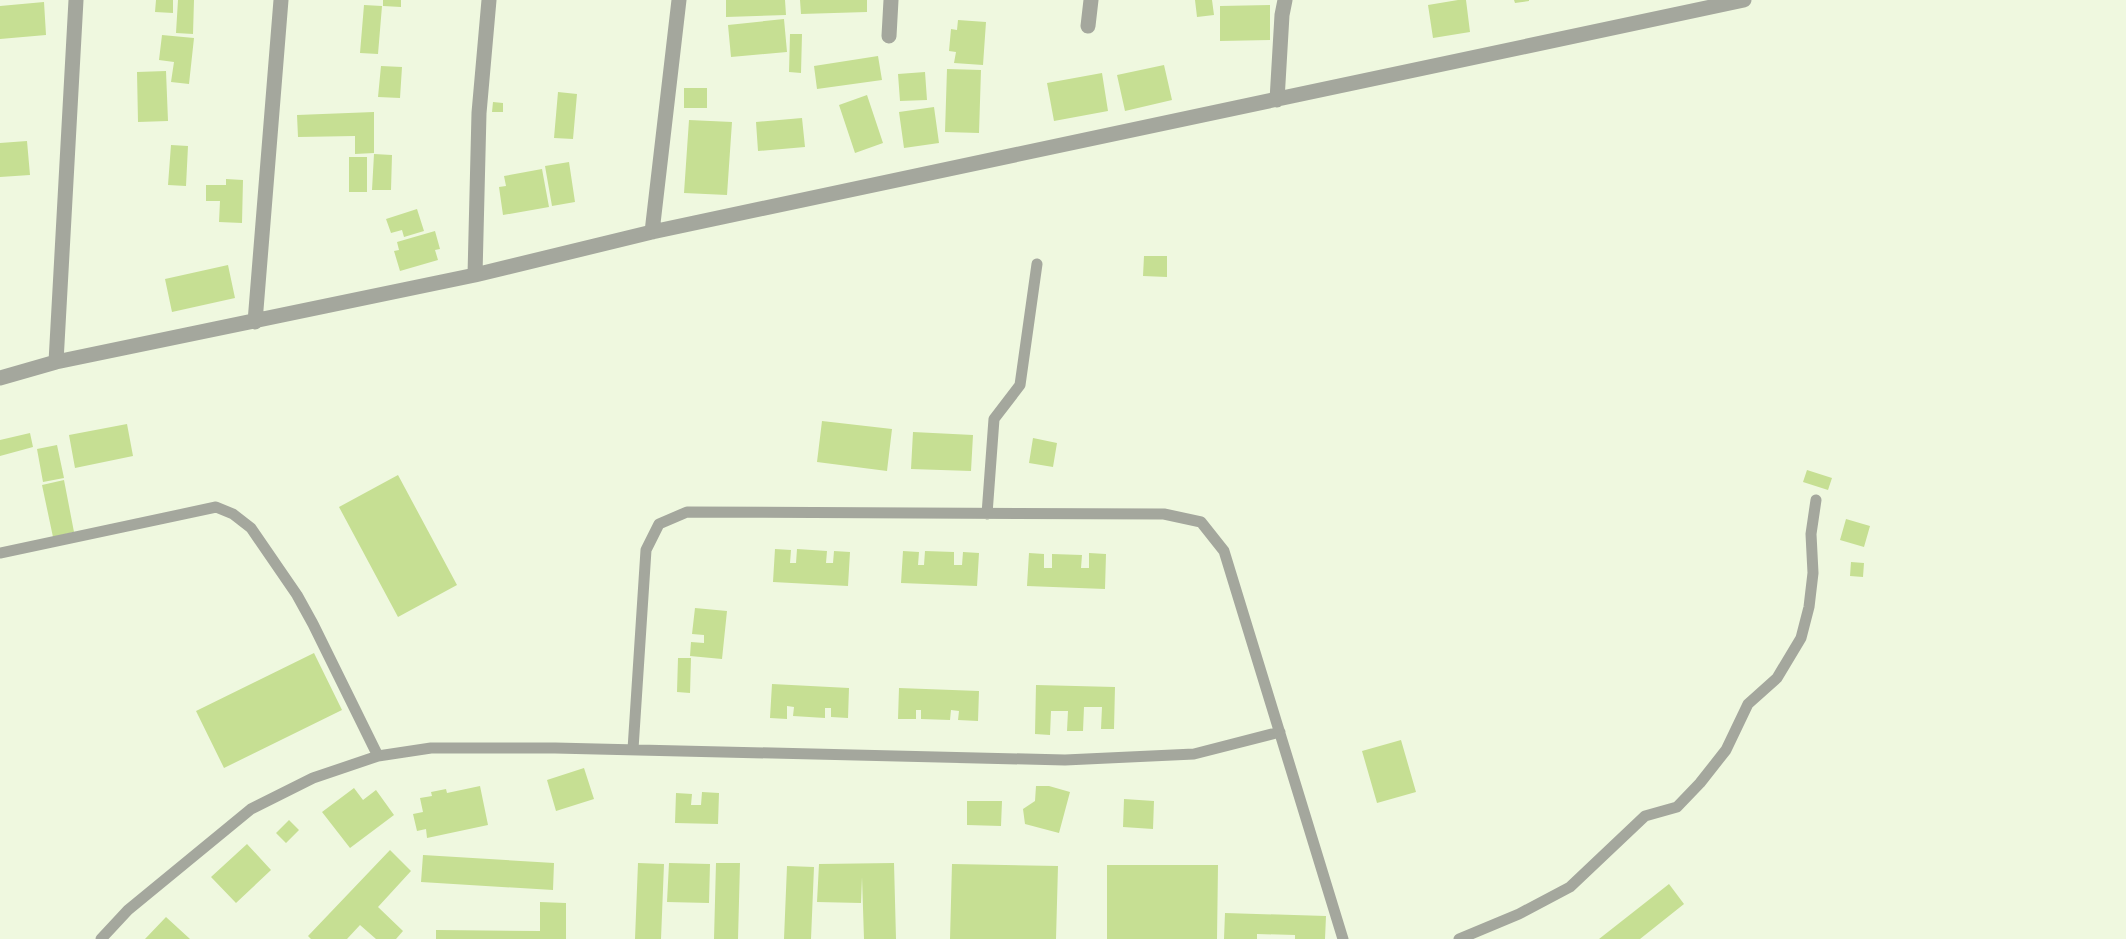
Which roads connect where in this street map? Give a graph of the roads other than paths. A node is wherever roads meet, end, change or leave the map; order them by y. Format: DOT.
graph roads {
  1 [pos="76,0"];
  2 [pos="281,0"];
  3 [pos="489,0"];
  4 [pos="679,0"];
  5 [pos="890,0"];
  6 [pos="1091,0"];
  7 [pos="1284,0"];
  8 [pos="1744,0"];
  9 [pos="1712,4"];
  10 [pos="1088,26"];
  11 [pos="890,36"];
  12 [pos="1277,100"];
  13 [pos="652,232"];
  14 [pos="1037,264"];
  15 [pos="475,275"];
  16 [pos="255,322"];
  17 [pos="56,362"];
  18 [pos="0,378"];
  19 [pos="1816,500"];
  20 [pos="987,514"];
  21 [pos="0,553"];
  22 [pos="1280,732"];
  23 [pos="634,749"];
  24 [pos="378,756"];
  25 [pos="101,939"];
  26 [pos="1344,939"];
  27 [pos="1459,939"];
  1 -- 17 [label="street"];
  2 -- 16 [label="street"];
  3 -- 15 [label="street"];
  4 -- 13 [label="street"];
  5 -- 11 [label="street"];
  6 -- 10 [label="street"];
  7 -- 12 [label="street"];
  8 -- 9 [label="street"];
  9 -- 12 [label="street"];
  12 -- 13 [label="street"];
  13 -- 15 [label="street"];
  14 -- 20 [label="lane"];
  15 -- 16 [label="street"];
  16 -- 17 [label="street"];
  17 -- 18 [label="street"];
  19 -- 27 [label="lane"];
  20 -- 22 [label="lane"];
  20 -- 23 [label="lane"];
  21 -- 24 [label="lane"];
  22 -- 23 [label="lane"];
  22 -- 26 [label="lane"];
  23 -- 24 [label="lane"];
  24 -- 25 [label="lane"];
}
